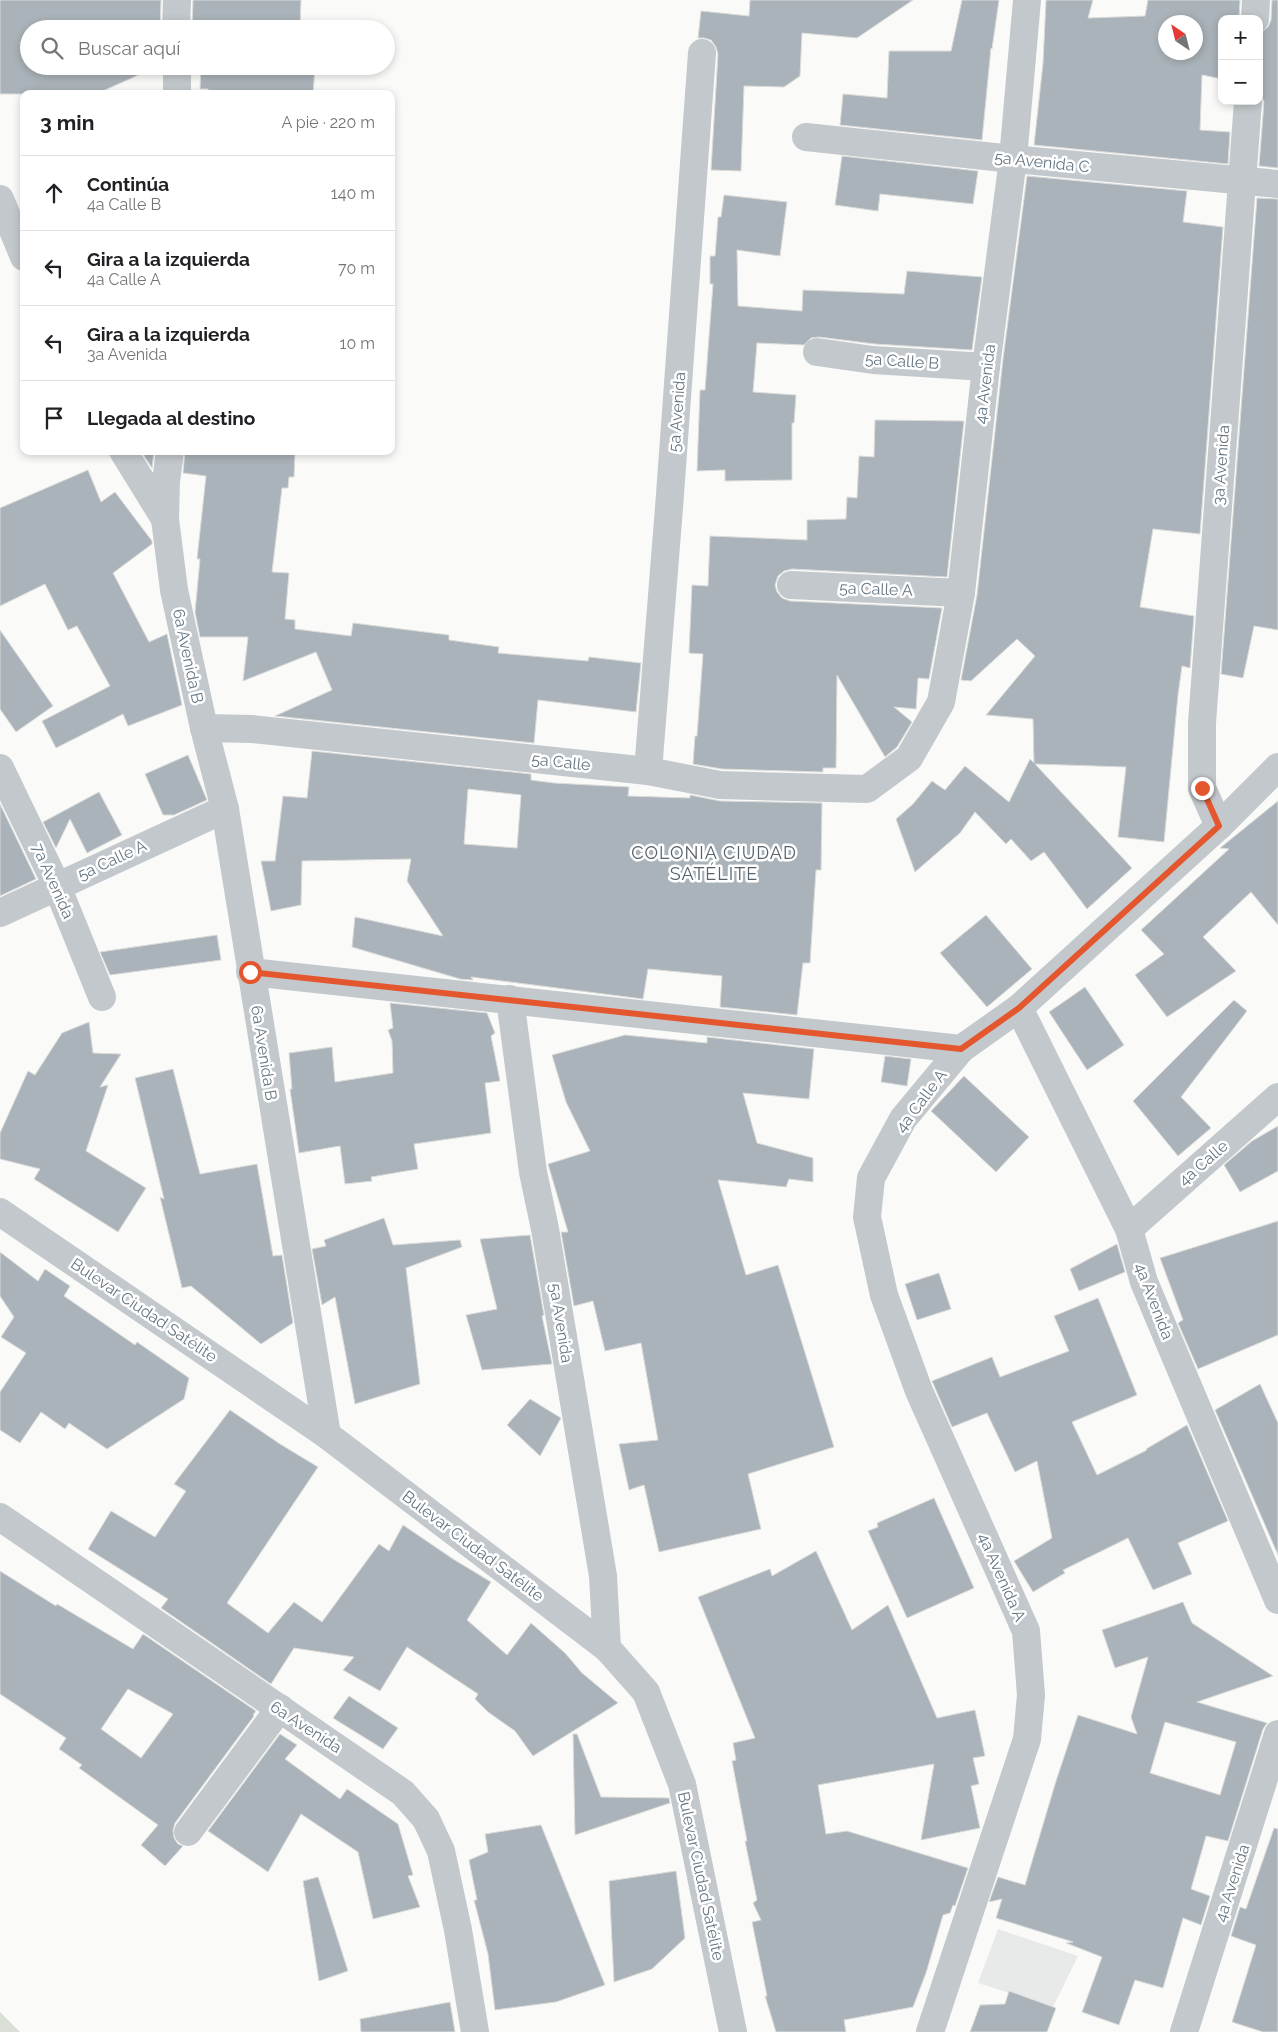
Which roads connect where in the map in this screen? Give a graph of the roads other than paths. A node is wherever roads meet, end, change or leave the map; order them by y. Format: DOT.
graph roads {
  1 [pos="1026,0"];
  2 [pos="1256,0"];
  3 [pos="1255,15"];
  4 [pos="702,54"];
  5 [pos="176,75"];
  6 [pos="177,90"];
  7 [pos="1248,105"];
  8 [pos="806,136"];
  9 [pos="1012,159"];
  10 [pos="1242,182"];
  11 [pos="1278,184"];
  12 [pos="0,199"];
  13 [pos="20,247"];
  14 [pos="817,352"];
  15 [pos="986,367"];
  16 [pos="125,455"];
  17 [pos="169,455"];
  18 [pos="165,519"];
  19 [pos="791,585"];
  20 [pos="961,592"];
  21 [pos="204,728"];
  22 [pos="908,758"];
  23 [pos="1278,767"];
  24 [pos="0,768"];
  25 [pos="648,771"];
  26 [pos="225,809"];
  27 [pos="1219,826"];
  28 [pos="57,886"];
  29 [pos="0,913"];
  30 [pos="250,972"];
  31 [pos="102,997"];
  32 [pos="510,1000"];
  33 [pos="1019,1008"];
  34 [pos="961,1049"];
  35 [pos="1278,1097"];
  36 [pos="0,1212"];
  37 [pos="867,1217"];
  38 [pos="1129,1229"];
  39 [pos="327,1435"];
  40 [pos="0,1516"];
  41 [pos="1278,1600"];
  42 [pos="607,1648"];
  43 [pos="280,1708"];
  44 [pos="1278,1734"];
  45 [pos="188,1832"];
  46 [pos="475,2032"];
  47 [pos="733,2032"];
  48 [pos="930,2032"];
  49 [pos="1184,2032"];
  1 -- 9 [label="street, 4a Avenida"];
  2 -- 3 [label="street"];
  4 -- 25 [label="street, 5a Avenida"];
  5 -- 6 [label="street"];
  7 -- 10 [label="street, 3a Avenida"];
  8 -- 9 [label="street, 5a Avenida C"];
  9 -- 10 [label="street, 5a Avenida C"];
  9 -- 15 [label="street, 4a Avenida"];
  10 -- 11 [label="street, 5a Avenida C"];
  10 -- 27 [label="street, 3a Avenida"];
  12 -- 13 [label="street"];
  14 -- 15 [label="street, 5a Calle B"];
  15 -- 20 [label="street, 4a Avenida"];
  16 -- 18 [label="street"];
  17 -- 18 [label="street"];
  18 -- 21 [label="street, 6a Avenida B"];
  19 -- 20 [label="street, 5a Calle A"];
  20 -- 22 [label="street, 4a Avenida"];
  21 -- 25 [label="street, 5a Calle"];
  21 -- 26 [label="street, 6a Avenida B"];
  22 -- 25 [label="street, 5a Calle"];
  23 -- 27 [label="street, 4a Calle A"];
  24 -- 28 [label="street, 7a Avenida"];
  26 -- 28 [label="street, 5a Calle A"];
  26 -- 30 [label="street, 6a Avenida B"];
  27 -- 33 [label="street, 4a Calle A"];
  28 -- 29 [label="street, 5a Calle A"];
  28 -- 31 [label="street, 7a Avenida"];
  30 -- 32 [label="street"];
  30 -- 39 [label="street, 6a Avenida B"];
  32 -- 34 [label="street"];
  32 -- 42 [label="street, 5a Avenida"];
  33 -- 34 [label="street, 4a Calle A"];
  33 -- 38 [label="street, 4a Avenida"];
  34 -- 37 [label="street, 4a Calle A"];
  35 -- 38 [label="street, 4a Calle"];
  36 -- 39 [label="street, Bulevar Ciudad Satélite"];
  37 -- 48 [label="street, 4a Avenida A"];
  38 -- 41 [label="street, 4a Avenida"];
  39 -- 42 [label="street, Bulevar Ciudad Satélite"];
  40 -- 43 [label="street, 6a Avenida"];
  42 -- 47 [label="street, Bulevar Ciudad Satélite"];
  43 -- 45 [label="street"];
  43 -- 46 [label="street, 6a Avenida"];
  44 -- 49 [label="street, 4a Avenida"];
}
